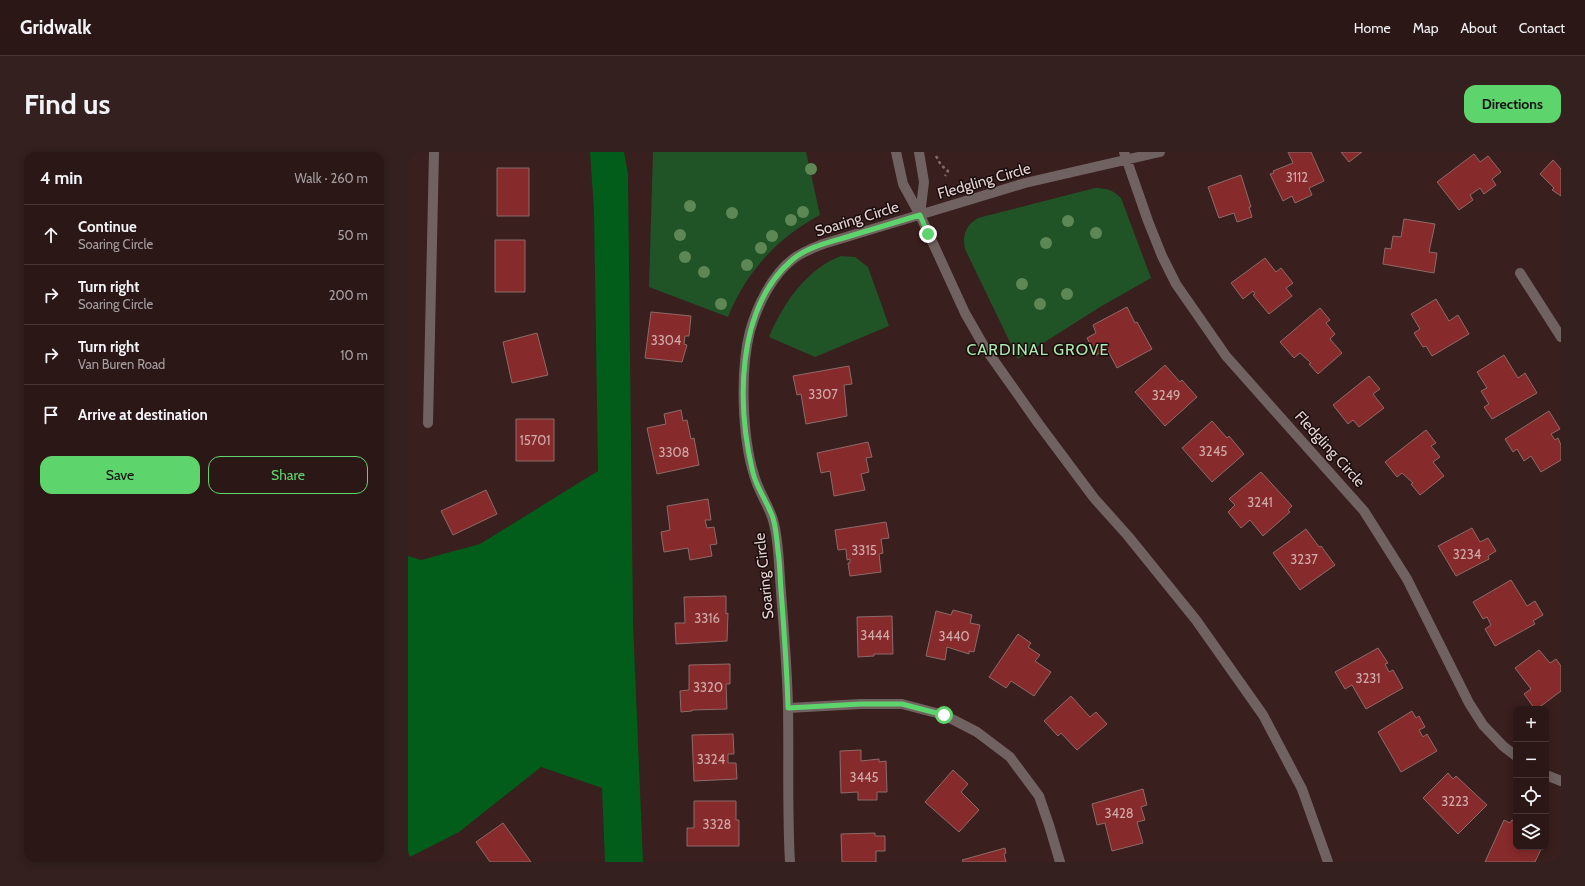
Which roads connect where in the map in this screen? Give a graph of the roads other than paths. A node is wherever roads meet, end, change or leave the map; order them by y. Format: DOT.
graph roads {
  1 [pos="434,152"];
  2 [pos="896,152"];
  3 [pos="919,152"];
  4 [pos="1160,152"];
  5 [pos="1125,156"];
  6 [pos="920,215"];
  7 [pos="1520,273"];
  8 [pos="1561,337"];
  9 [pos="428,423"];
  10 [pos="788,708"];
  11 [pos="1513,754"];
  12 [pos="1549,776"];
  13 [pos="1561,782"];
  14 [pos="790,862"];
  15 [pos="1060,862"];
  16 [pos="1328,862"];
  1 -- 9 [label="street"];
  2 -- 6 [label="street"];
  3 -- 6 [label="street"];
  4 -- 5 [label="street, Fledgling Circle"];
  5 -- 6 [label="street, Fledgling Circle"];
  5 -- 11 [label="street, Fledgling Circle"];
  6 -- 10 [label="street, Soaring Circle"];
  6 -- 16 [label="street"];
  7 -- 8 [label="street"];
  10 -- 14 [label="street, Soaring Circle"];
  10 -- 15 [label="street"];
  12 -- 13 [label="street"];
}
